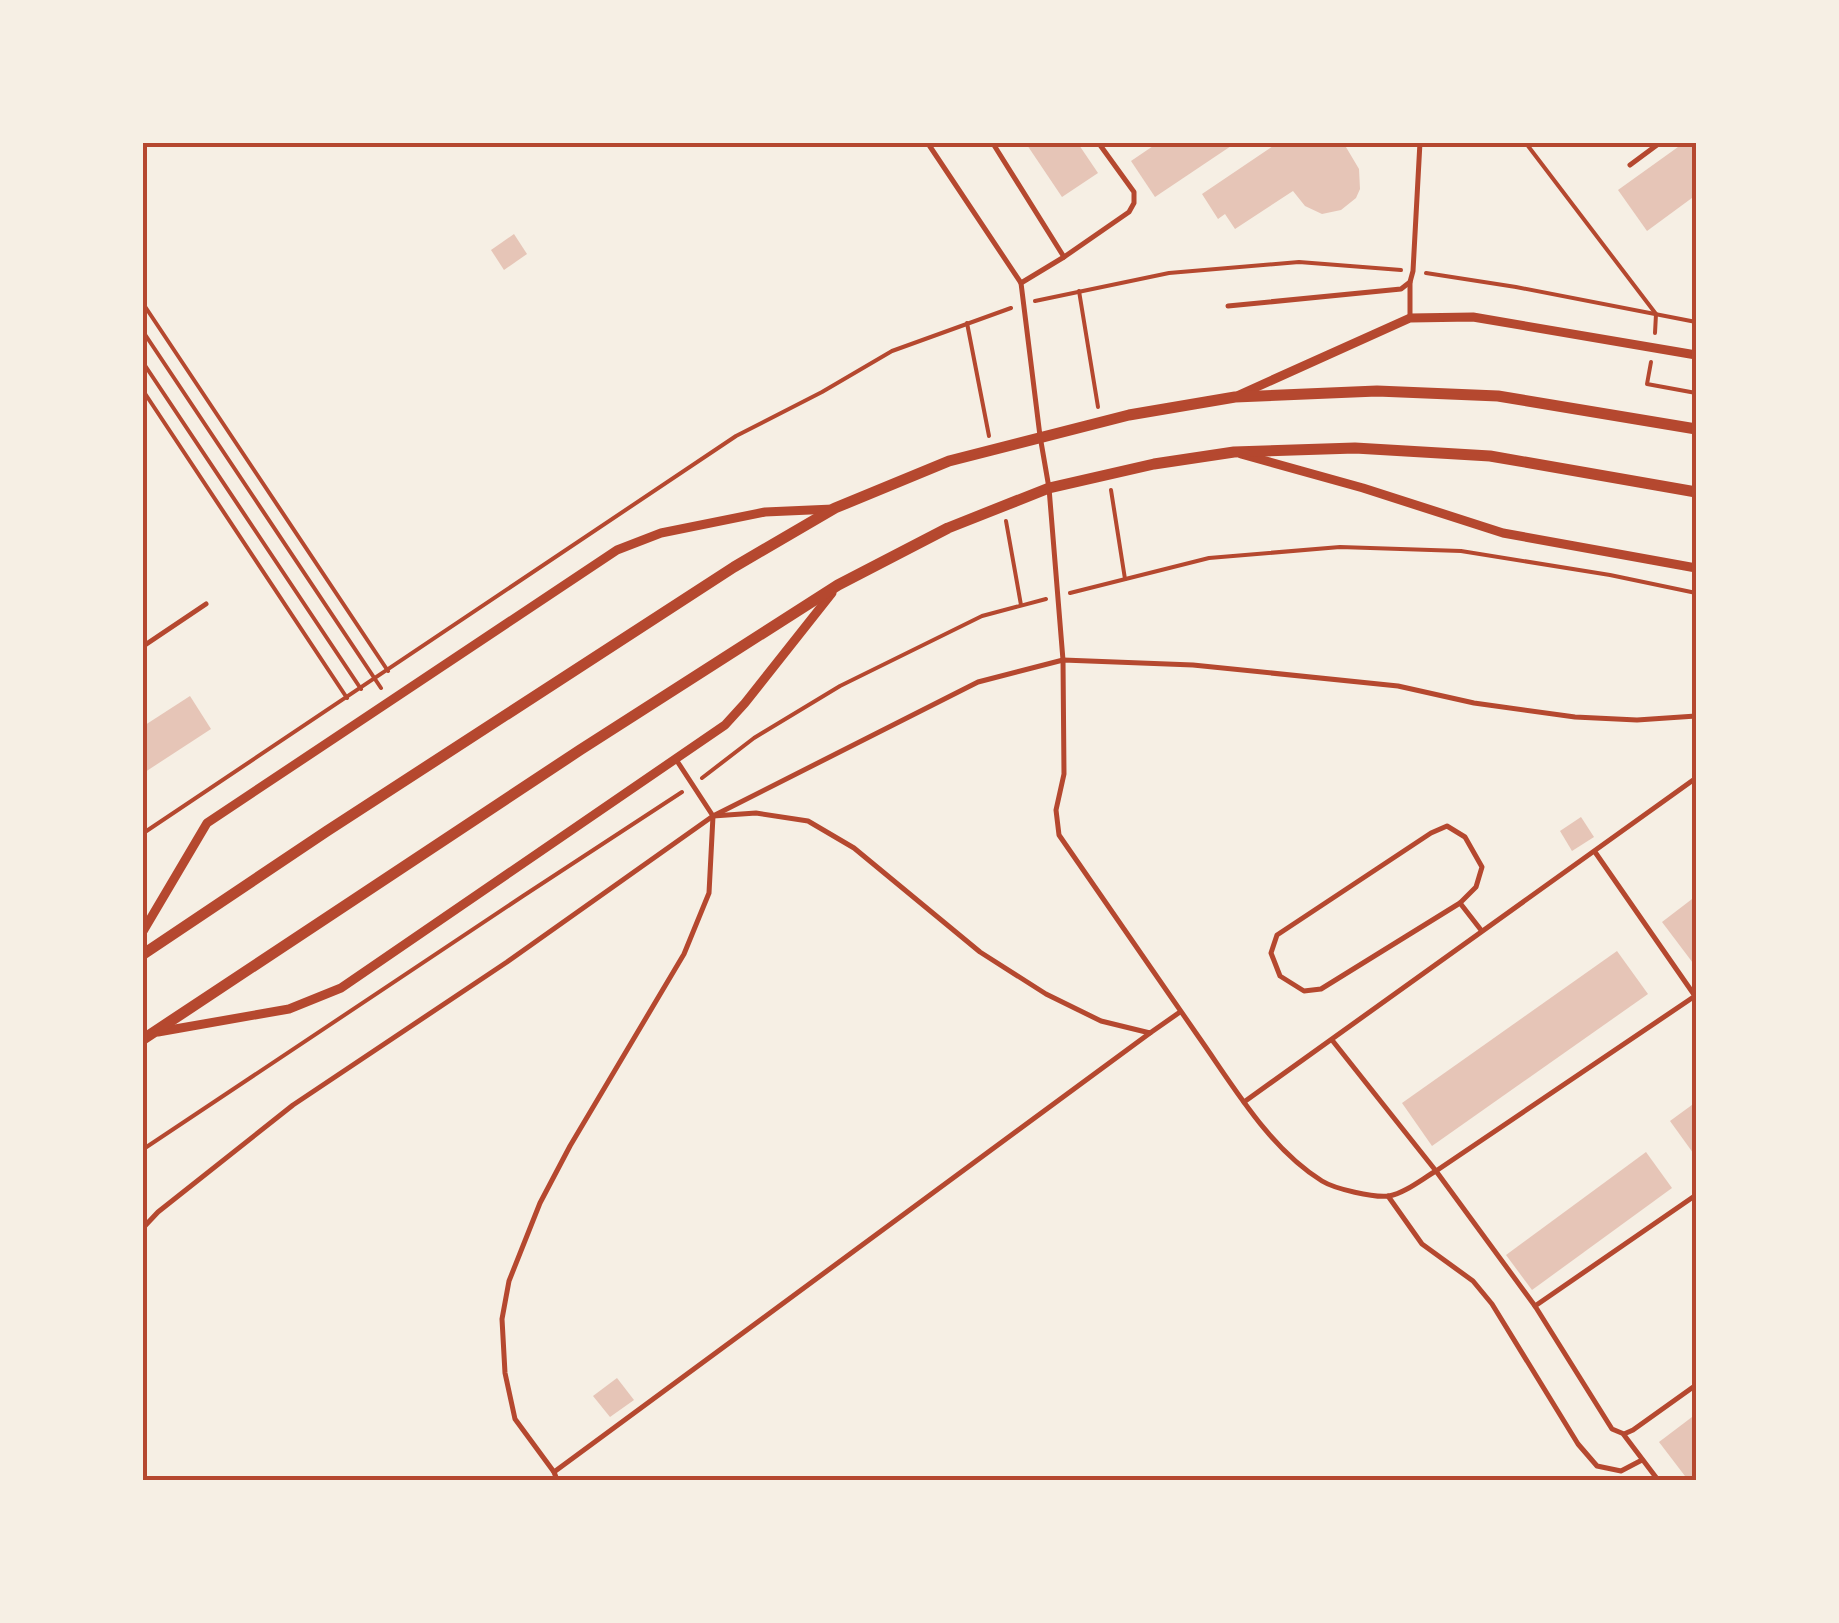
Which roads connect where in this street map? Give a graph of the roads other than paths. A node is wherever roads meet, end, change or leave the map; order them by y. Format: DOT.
graph roads {
  1 [pos="927,142"];
  2 [pos="992,142"];
  3 [pos="1420,142"];
  4 [pos="1660,142"];
  5 [pos="1101,143"];
  6 [pos="1630,165"];
  7 [pos="1064,257"];
  8 [pos="1410,282"];
  9 [pos="1022,283"];
  10 [pos="1228,306"];
  11 [pos="1410,318"];
  12 [pos="1696,356"];
  13 [pos="1236,396"];
  14 [pos="1696,429"];
  15 [pos="1040,436"];
  16 [pos="1234,452"];
  17 [pos="1050,488"];
  18 [pos="1696,492"];
  19 [pos="835,508"];
  20 [pos="1696,568"];
  21 [pos="838,585"];
  22 [pos="206,604"];
  23 [pos="142,648"];
  24 [pos="1063,660"];
  25 [pos="1696,716"];
  26 [pos="675,758"];
  27 [pos="1696,778"];
  28 [pos="713,816"];
  29 [pos="1595,852"];
  30 [pos="1460,902"];
  31 [pos="1482,930"];
  32 [pos="142,932"];
  33 [pos="142,955"];
  34 [pos="1696,996"];
  35 [pos="1181,1012"];
  36 [pos="155,1032"];
  37 [pos="1150,1033"];
  38 [pos="142,1040"];
  39 [pos="1332,1040"];
  40 [pos="1244,1102"];
  41 [pos="1436,1170"];
  42 [pos="1696,1195"];
  43 [pos="1388,1196"];
  44 [pos="142,1229"];
  45 [pos="1535,1306"];
  46 [pos="1696,1385"];
  47 [pos="1624,1434"];
  48 [pos="1642,1460"];
  49 [pos="554,1472"];
  50 [pos="557,1480"];
  51 [pos="1658,1480"];
  1 -- 9 [label="lane"];
  2 -- 7 [label="lane"];
  3 -- 8 [label="lane"];
  4 -- 6 [label="lane"];
  5 -- 7 [label="lane"];
  7 -- 9 [label="lane"];
  8 -- 10 [label="lane"];
  8 -- 11 [label="lane"];
  9 -- 15 [label="lane"];
  11 -- 12 [label="street"];
  11 -- 13 [label="street"];
  13 -- 14 [label="street"];
  13 -- 15 [label="street"];
  15 -- 17 [label="lane"];
  15 -- 19 [label="street"];
  16 -- 17 [label="street"];
  16 -- 18 [label="street"];
  16 -- 20 [label="street"];
  17 -- 21 [label="street"];
  17 -- 24 [label="lane"];
  19 -- 32 [label="street"];
  19 -- 33 [label="street"];
  21 -- 26 [label="street"];
  21 -- 36 [label="street"];
  22 -- 23 [label="lane"];
  24 -- 25 [label="lane"];
  24 -- 28 [label="lane"];
  24 -- 35 [label="lane"];
  26 -- 28 [label="lane"];
  26 -- 36 [label="street"];
  27 -- 29 [label="lane"];
  28 -- 37 [label="lane"];
  28 -- 44 [label="lane"];
  28 -- 49 [label="lane"];
  29 -- 31 [label="lane"];
  29 -- 34 [label="lane"];
  30 -- 30 [label="lane"];
  30 -- 31 [label="lane"];
  31 -- 39 [label="lane"];
  34 -- 41 [label="lane"];
  35 -- 37 [label="lane"];
  35 -- 40 [label="lane"];
  36 -- 38 [label="street"];
  37 -- 49 [label="lane"];
  39 -- 40 [label="lane"];
  39 -- 41 [label="lane"];
  40 -- 43 [label="lane"];
  41 -- 43 [label="lane"];
  41 -- 45 [label="lane"];
  42 -- 45 [label="lane"];
  43 -- 48 [label="lane"];
  45 -- 47 [label="lane"];
  46 -- 47 [label="lane"];
  47 -- 48 [label="lane"];
  48 -- 51 [label="lane"];
  49 -- 50 [label="lane"];
}
